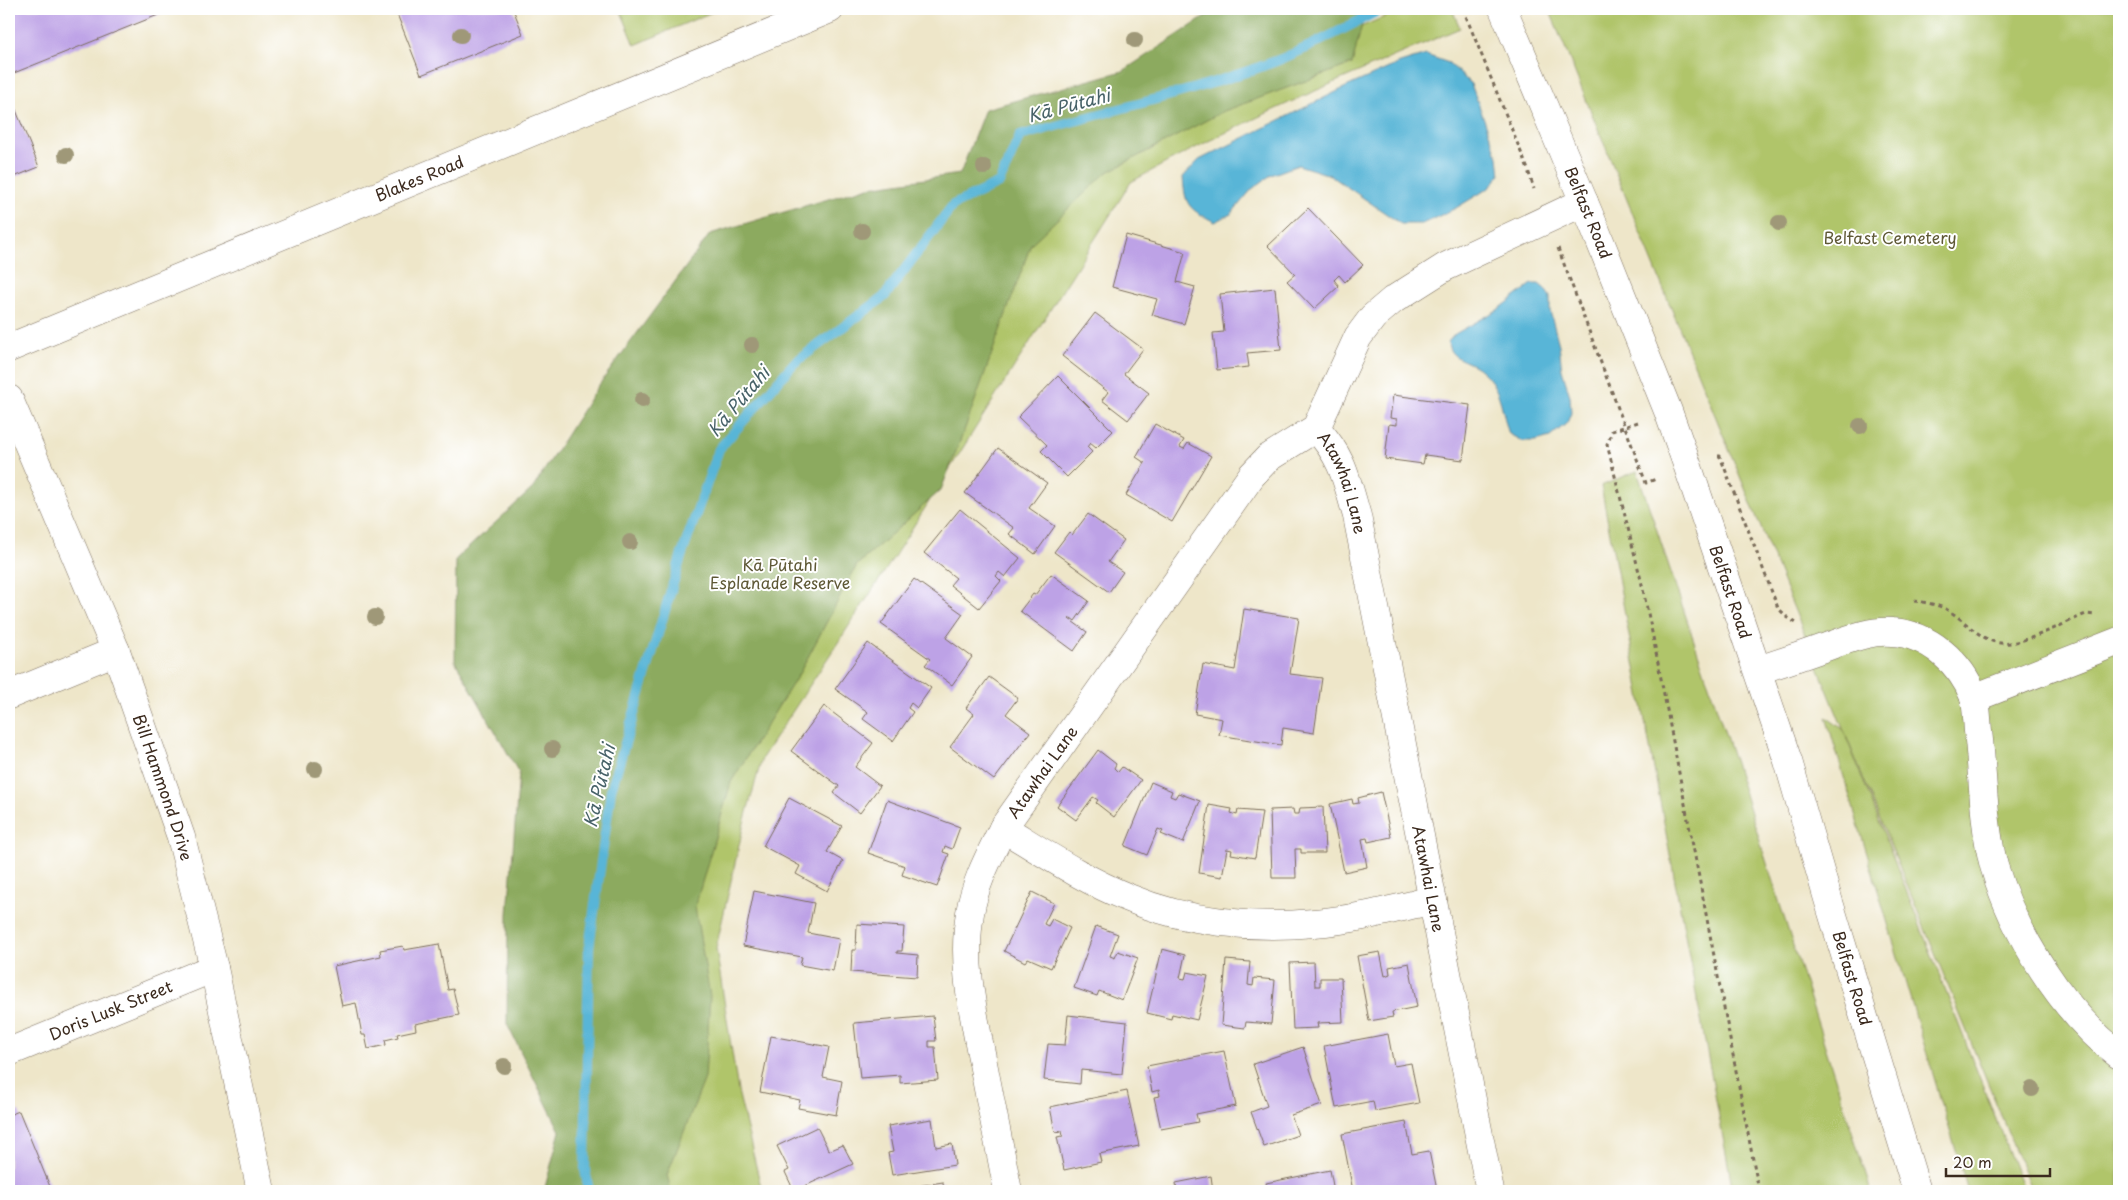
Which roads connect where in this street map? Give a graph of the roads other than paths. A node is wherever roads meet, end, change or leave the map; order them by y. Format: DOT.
graph roads {
  1 [pos="830,9"];
  2 [pos="1503,9"];
  3 [pos="1584,202"];
  4 [pos="9,348"];
  5 [pos="9,399"];
  6 [pos="1316,428"];
  7 [pos="2115,643"];
  8 [pos="116,651"];
  9 [pos="1758,670"];
  10 [pos="9,695"];
  11 [pos="1974,698"];
  12 [pos="1004,828"];
  13 [pos="1433,900"];
  14 [pos="214,968"];
  15 [pos="9,1052"];
  16 [pos="2119,1055"];
  17 [pos="261,1191"];
  18 [pos="1008,1191"];
  19 [pos="1490,1191"];
  20 [pos="1917,1191"];
  1 -- 4 [label="street, Blakes Road"];
  2 -- 3 [label="street, Belfast Road"];
  3 -- 6 [label="street, Atawhai Lane"];
  3 -- 9 [label="street, Belfast Road"];
  5 -- 8 [label="street, Bill Hammond Drive"];
  6 -- 12 [label="street, Atawhai Lane"];
  6 -- 13 [label="street, Atawhai Lane"];
  7 -- 11 [label="street"];
  8 -- 10 [label="street"];
  8 -- 14 [label="street, Bill Hammond Drive"];
  9 -- 11 [label="street"];
  9 -- 20 [label="street, Belfast Road"];
  11 -- 16 [label="street"];
  12 -- 13 [label="street"];
  12 -- 18 [label="street, Atawhai Lane"];
  13 -- 19 [label="street, Atawhai Lane"];
  14 -- 15 [label="street, Doris Lusk Street"];
  14 -- 17 [label="street, Bill Hammond Drive"];
}
